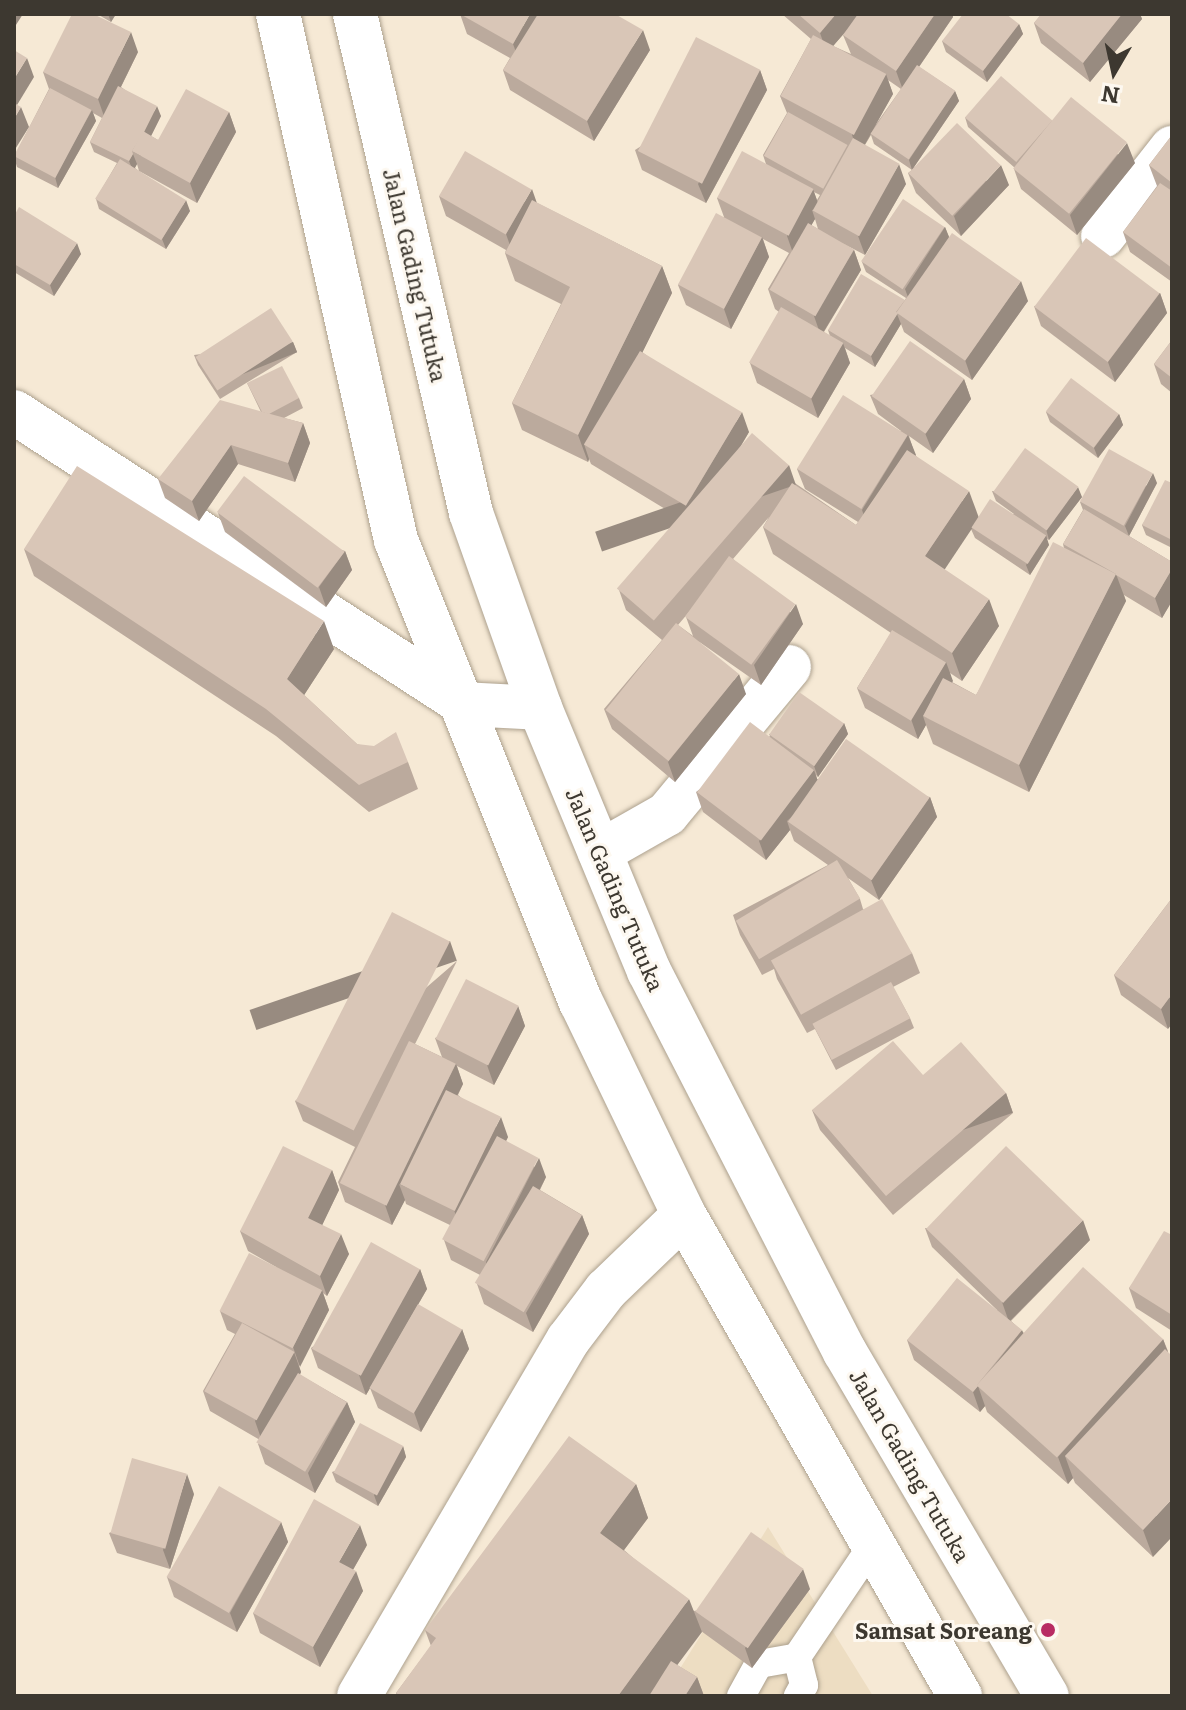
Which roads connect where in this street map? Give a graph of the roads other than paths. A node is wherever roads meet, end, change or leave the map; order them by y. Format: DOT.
graph roads {
  1 [pos="278,14"];
  2 [pos="355,14"];
  3 [pos="1172,148"];
  4 [pos="1103,236"];
  5 [pos="14,412"];
  6 [pos="789,667"];
  7 [pos="464,704"];
  8 [pos="540,708"];
  9 [pos="600,852"];
  10 [pos="684,1215"];
  11 [pos="872,1546"];
  12 [pos="797,1657"];
  13 [pos="359,1696"];
  14 [pos="741,1696"];
  15 [pos="798,1696"];
  16 [pos="960,1696"];
  17 [pos="1047,1696"];
  1 -- 7 [label="main road"];
  2 -- 8 [label="main road, Jalan Gading Tutuka"];
  3 -- 4 [label="main road"];
  5 -- 7 [label="main road"];
  6 -- 9 [label="main road"];
  7 -- 8 [label="main road"];
  7 -- 10 [label="main road"];
  8 -- 9 [label="main road, Jalan Gading Tutuka"];
  9 -- 17 [label="main road, Jalan Gading Tutuka"];
  10 -- 11 [label="main road"];
  10 -- 13 [label="main road"];
  11 -- 12 [label="lane"];
  11 -- 16 [label="main road"];
  12 -- 14 [label="lane"];
  12 -- 15 [label="lane"];
}
